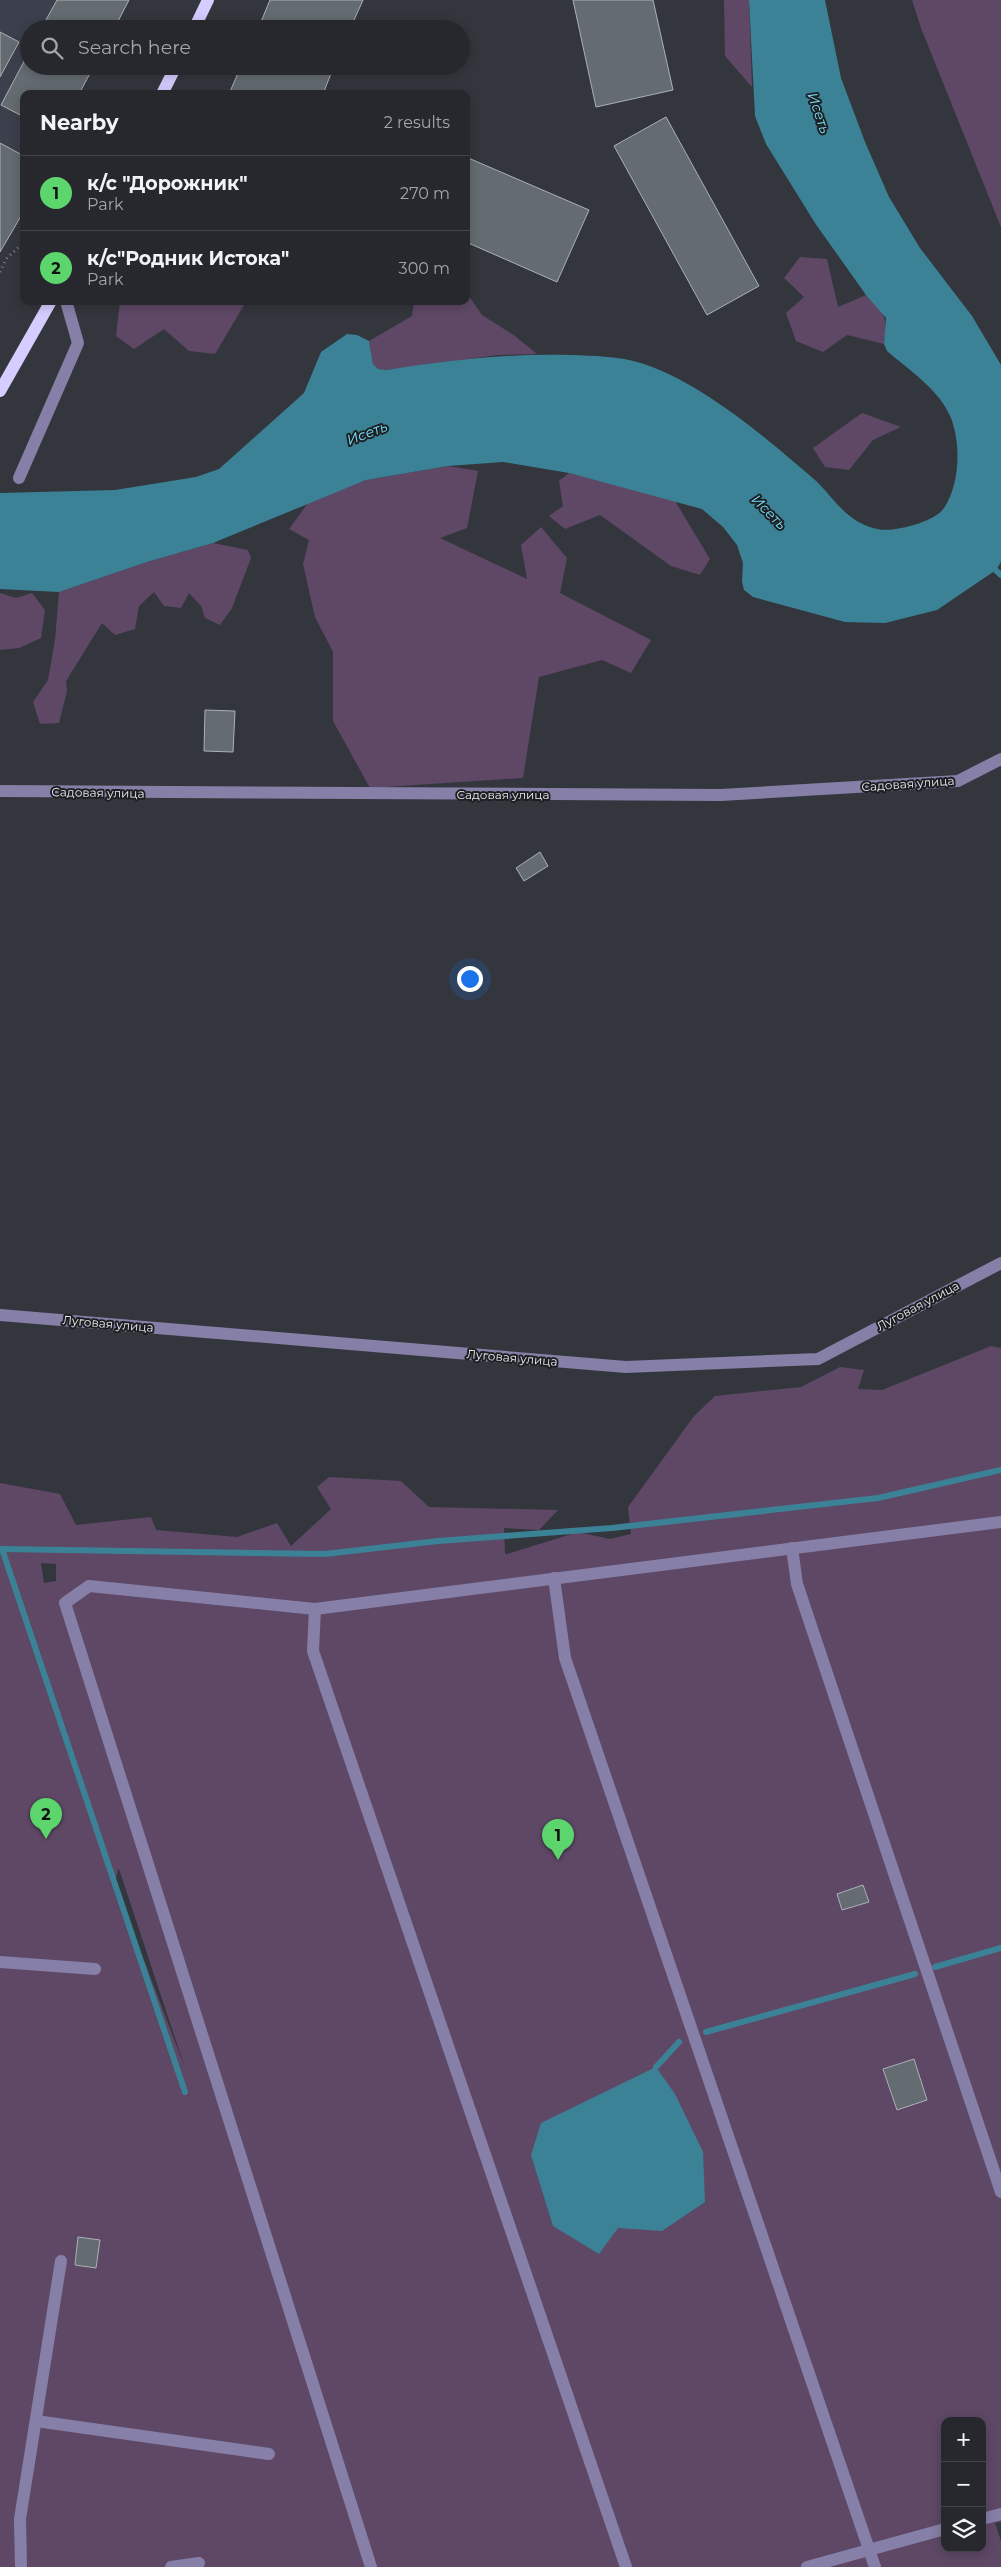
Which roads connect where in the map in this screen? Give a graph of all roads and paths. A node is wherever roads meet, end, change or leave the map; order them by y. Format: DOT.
graph roads {
  1 [pos="208,0"];
  2 [pos="198,20"];
  3 [pos="172,75"];
  4 [pos="164,90"];
  5 [pos="20,246"];
  6 [pos="0,272"];
  7 [pos="50,305"];
  8 [pos="67,305"];
  9 [pos="0,391"];
  10 [pos="19,478"];
  11 [pos="1001,759"];
  12 [pos="0,792"];
  13 [pos="1001,1263"];
  14 [pos="0,1315"];
  15 [pos="1001,1522"];
  16 [pos="792,1548"];
  17 [pos="554,1578"];
  18 [pos="315,1608"];
  19 [pos="0,1962"];
  20 [pos="95,1968"];
  21 [pos="1001,2192"];
  22 [pos="61,2261"];
  23 [pos="36,2420"];
  24 [pos="269,2454"];
  25 [pos="1001,2514"];
  26 [pos="986,2518"];
  27 [pos="941,2530"];
  28 [pos="870,2550"];
  29 [pos="199,2563"];
  30 [pos="20,2567"];
  31 [pos="171,2567"];
  32 [pos="371,2567"];
  33 [pos="626,2567"];
  34 [pos="807,2567"];
  35 [pos="875,2567"];
  1 -- 2 [label="main road"];
  3 -- 4 [label="main road"];
  5 -- 6 [label="path"];
  7 -- 9 [label="main road"];
  8 -- 10 [label="street"];
  11 -- 12 [label="street, Садовая улица"];
  13 -- 14 [label="street, Луговая улица"];
  15 -- 16 [label="street"];
  16 -- 17 [label="street"];
  16 -- 21 [label="street"];
  17 -- 18 [label="street"];
  17 -- 28 [label="street"];
  18 -- 32 [label="street"];
  18 -- 33 [label="street"];
  19 -- 20 [label="street"];
  22 -- 23 [label="street"];
  23 -- 24 [label="street"];
  23 -- 30 [label="street"];
  25 -- 26 [label="street"];
  27 -- 28 [label="street"];
  28 -- 34 [label="street"];
  28 -- 35 [label="street"];
  29 -- 31 [label="street"];
}
